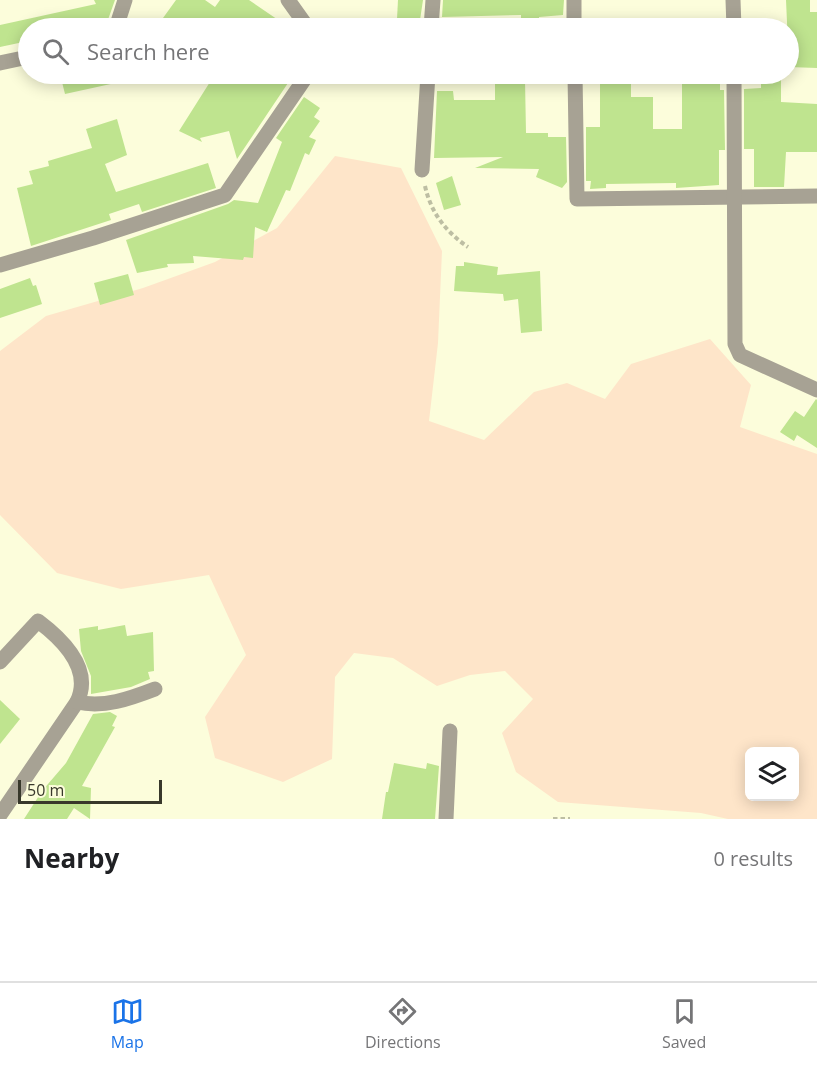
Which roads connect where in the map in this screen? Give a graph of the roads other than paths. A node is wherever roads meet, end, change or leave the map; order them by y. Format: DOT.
graph roads {
  1 [pos="125,0"];
  2 [pos="288,0"];
  3 [pos="433,0"];
  4 [pos="574,0"];
  5 [pos="734,0"];
  6 [pos="119,18"];
  7 [pos="301,18"];
  8 [pos="432,18"];
  9 [pos="574,18"];
  10 [pos="734,18"];
  11 [pos="18,59"];
  12 [pos="0,63"];
  13 [pos="301,84"];
  14 [pos="427,84"];
  15 [pos="575,84"];
  16 [pos="734,84"];
  17 [pos="422,170"];
  18 [pos="817,196"];
  19 [pos="736,197"];
  20 [pos="0,265"];
  21 [pos="817,390"];
  22 [pos="0,662"];
  23 [pos="155,689"];
  24 [pos="77,702"];
  25 [pos="450,731"];
  26 [pos="0,815"];
  27 [pos="447,819"];
  1 -- 6 [label="street"];
  2 -- 7 [label="street"];
  3 -- 8 [label="street"];
  4 -- 9 [label="street"];
  5 -- 10 [label="street"];
  11 -- 12 [label="street"];
  13 -- 20 [label="street"];
  14 -- 17 [label="street"];
  15 -- 19 [label="street"];
  16 -- 19 [label="street"];
  18 -- 19 [label="street"];
  19 -- 21 [label="street"];
  22 -- 24 [label="street"];
  23 -- 24 [label="street"];
  24 -- 26 [label="street"];
  25 -- 27 [label="street"];
}
